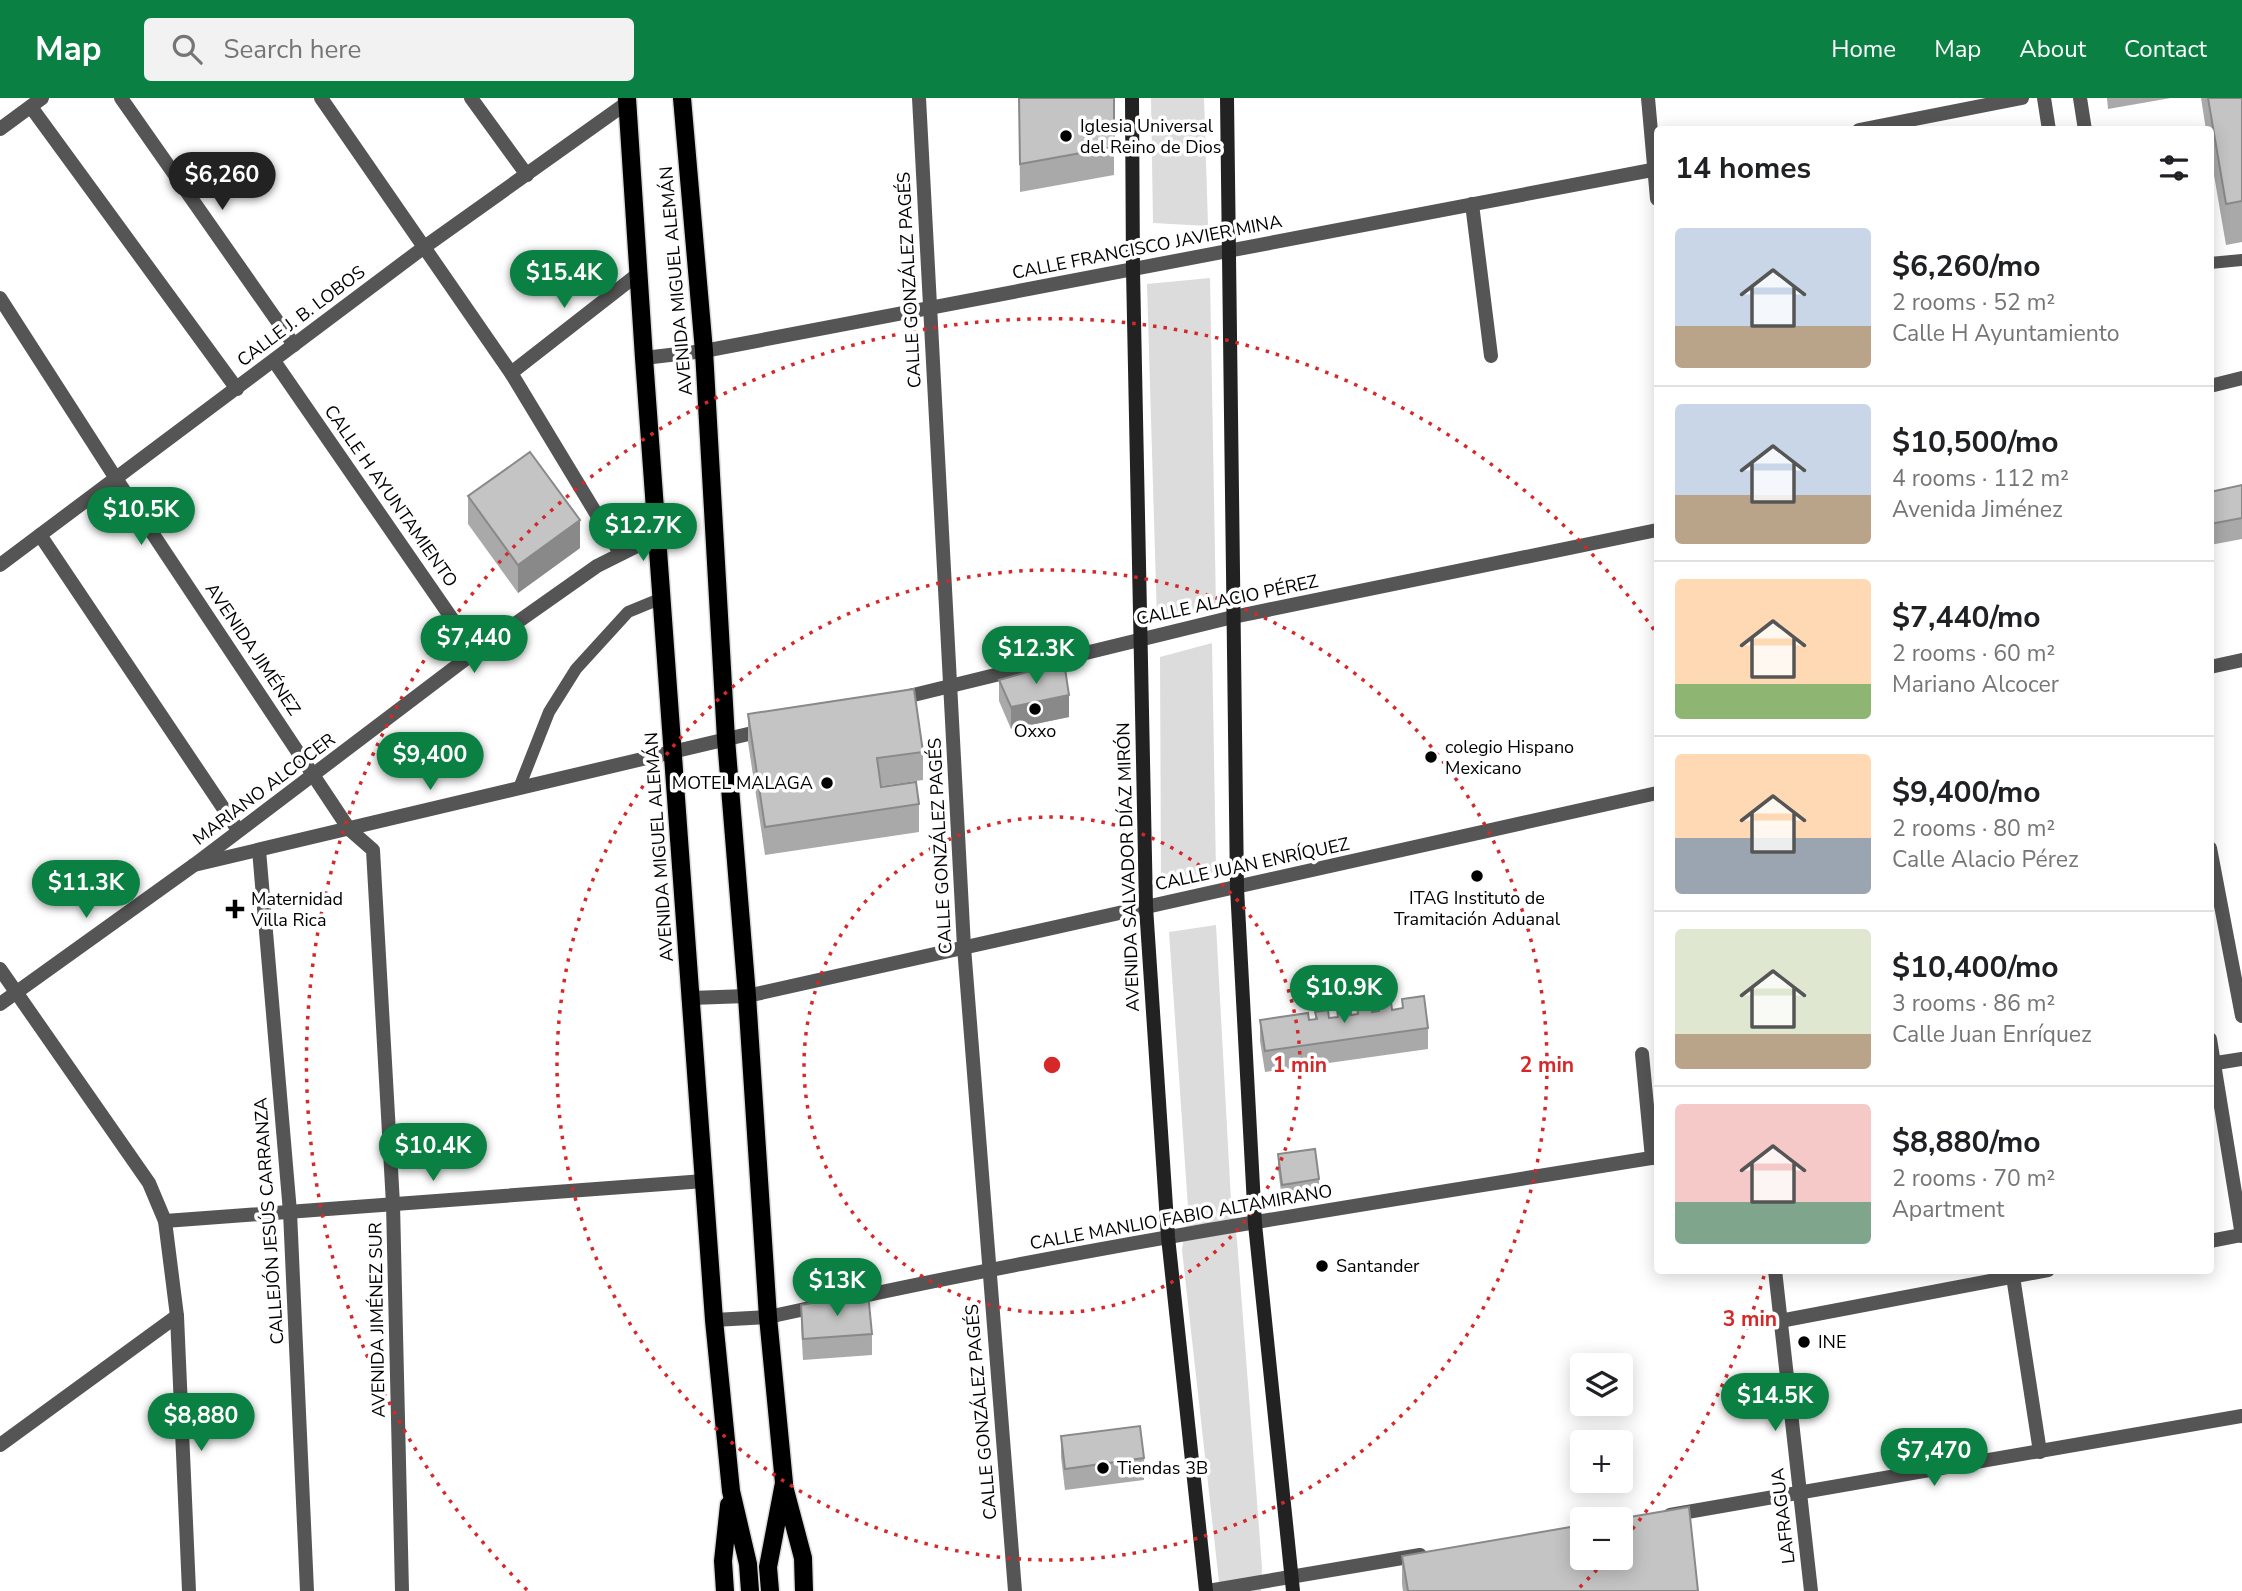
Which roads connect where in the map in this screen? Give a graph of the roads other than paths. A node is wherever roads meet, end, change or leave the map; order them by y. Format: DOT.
graph roads {
  1 [pos="121,98"];
  2 [pos="321,98"];
  3 [pos="471,98"];
  4 [pos="682,98"];
  5 [pos="919,98"];
  6 [pos="1132,98"];
  7 [pos="1227,98"];
  8 [pos="1648,98"];
  9 [pos="2022,98"];
  10 [pos="2044,98"];
  11 [pos="2080,98"];
  12 [pos="627,100"];
  13 [pos="36,102"];
  14 [pos="1879,126"];
  15 [pos="2048,126"];
  16 [pos="2084,126"];
  17 [pos="0,129"];
  18 [pos="1654,151"];
  19 [pos="1654,169"];
  20 [pos="527,175"];
  21 [pos="1472,204"];
  22 [pos="423,248"];
  23 [pos="1230,251"];
  24 [pos="2242,260"];
  25 [pos="2214,263"];
  26 [pos="1133,270"];
  27 [pos="638,274"];
  28 [pos="0,298"];
  29 [pos="930,309"];
  30 [pos="295,345"];
  31 [pos="704,351"];
  32 [pos="1491,356"];
  33 [pos="644,358"];
  34 [pos="274,361"];
  35 [pos="510,373"];
  36 [pos="2242,378"];
  37 [pos="2214,385"];
  38 [pos="237,389"];
  39 [pos="116,477"];
  40 [pos="1654,531"];
  41 [pos="40,535"];
  42 [pos="658,543"];
  43 [pos="620,553"];
  44 [pos="0,565"];
  45 [pos="662,598"];
  46 [pos="1233,617"];
  47 [pos="1140,638"];
  48 [pos="475,652"];
  49 [pos="2242,660"];
  50 [pos="2214,666"];
  51 [pos="951,686"];
  52 [pos="885,702"];
  53 [pos="779,726"];
  54 [pos="726,739"];
  55 [pos="674,752"];
  56 [pos="314,776"];
  57 [pos="519,788"];
  58 [pos="1654,794"];
  59 [pos="349,829"];
  60 [pos="239,830"];
  61 [pos="259,850"];
  62 [pos="194,865"];
  63 [pos="2214,869"];
  64 [pos="1237,888"];
  65 [pos="1146,907"];
  66 [pos="964,947"];
  67 [pos="0,969"];
  68 [pos="16,992"];
  69 [pos="747,996"];
  70 [pos="691,998"];
  71 [pos="0,1004"];
  72 [pos="2242,1016"];
  73 [pos="1642,1054"];
  74 [pos="2242,1059"];
  75 [pos="2214,1063"];
  76 [pos="2214,1069"];
  77 [pos="1654,1157"];
  78 [pos="704,1181"];
  79 [pos="393,1204"];
  80 [pos="290,1212"];
  81 [pos="165,1221"];
  82 [pos="1255,1224"];
  83 [pos="2242,1236"];
  84 [pos="1168,1237"];
  85 [pos="2214,1240"];
  86 [pos="988,1269"];
  87 [pos="1775,1274"];
  88 [pos="2012,1274"];
  89 [pos="177,1316"];
  90 [pos="768,1317"];
  91 [pos="714,1320"];
  92 [pos="1780,1321"];
  93 [pos="2242,1416"];
  94 [pos="0,1445"];
  95 [pos="2040,1452"];
  96 [pos="784,1483"];
  97 [pos="731,1491"];
  98 [pos="1800,1494"];
  99 [pos="1662,1516"];
  100 [pos="1430,1554"];
  101 [pos="1293,1584"];
  102 [pos="189,1591"];
  103 [pos="307,1591"];
  104 [pos="402,1591"];
  105 [pos="725,1591"];
  106 [pos="750,1591"];
  107 [pos="770,1591"];
  108 [pos="804,1591"];
  109 [pos="1015,1591"];
  110 [pos="1207,1591"];
  111 [pos="1811,1591"];
  1 -- 30 [label="street"];
  2 -- 22 [label="street"];
  3 -- 20 [label="street"];
  4 -- 31 [label="main road, AVENIDA MIGUEL ALEMÁN"];
  5 -- 29 [label="street, CALLE GONZÁLEZ PAGÉS"];
  6 -- 26 [label="main road, AVENIDA SALVADOR DÍAZ MIRÓN"];
  7 -- 23 [label="main road"];
  8 -- 18 [label="street"];
  9 -- 14 [label="street"];
  10 -- 15 [label="street"];
  11 -- 16 [label="street"];
  12 -- 20 [label="street, CALLE J. B. LOBOS"];
  12 -- 27 [label="main road, AVENIDA MIGUEL ALEMÁN"];
  13 -- 17 [label="street"];
  13 -- 38 [label="street"];
  19 -- 21 [label="street, CALLE FRANCISCO JAVIER MINA"];
  20 -- 22 [label="street, CALLE J. B. LOBOS"];
  21 -- 23 [label="street, CALLE FRANCISCO JAVIER MINA"];
  21 -- 32 [label="street"];
  22 -- 30 [label="street, CALLE J. B. LOBOS"];
  22 -- 35 [label="street"];
  23 -- 26 [label="street, CALLE FRANCISCO JAVIER MINA"];
  23 -- 46 [label="main road"];
  24 -- 25 [label="lane"];
  26 -- 29 [label="street, CALLE FRANCISCO JAVIER MINA"];
  26 -- 47 [label="main road, AVENIDA SALVADOR DÍAZ MIRÓN"];
  27 -- 33 [label="main road, AVENIDA MIGUEL ALEMÁN"];
  27 -- 35 [label="street"];
  28 -- 39 [label="street, AVENIDA JIMÉNEZ"];
  29 -- 31 [label="street, CALLE FRANCISCO JAVIER MINA"];
  29 -- 51 [label="street, CALLE GONZÁLEZ PAGÉS"];
  30 -- 34 [label="street, CALLE J. B. LOBOS"];
  31 -- 33 [label="street, CALLE FRANCISCO JAVIER MINA"];
  31 -- 54 [label="main road, AVENIDA MIGUEL ALEMÁN"];
  33 -- 42 [label="main road, AVENIDA MIGUEL ALEMÁN"];
  34 -- 38 [label="street, CALLE J. B. LOBOS"];
  34 -- 48 [label="street, CALLE H AYUNTAMIENTO"];
  35 -- 43 [label="street"];
  36 -- 37 [label="street"];
  38 -- 39 [label="street, CALLE J. B. LOBOS"];
  39 -- 41 [label="street, CALLE J. B. LOBOS"];
  39 -- 56 [label="street, AVENIDA JIMÉNEZ"];
  40 -- 46 [label="street, CALLE ALACIO PÉREZ"];
  41 -- 44 [label="street, CALLE J. B. LOBOS"];
  41 -- 60 [label="street"];
  42 -- 43 [label="street, MARIANO ALCOCER"];
  42 -- 45 [label="main road, AVENIDA MIGUEL ALEMÁN"];
  43 -- 48 [label="street, MARIANO ALCOCER"];
  45 -- 55 [label="main road, AVENIDA MIGUEL ALEMÁN"];
  45 -- 57 [label="lane"];
  46 -- 47 [label="street, CALLE ALACIO PÉREZ"];
  46 -- 64 [label="main road"];
  47 -- 51 [label="street, CALLE ALACIO PÉREZ"];
  47 -- 65 [label="main road, AVENIDA SALVADOR DÍAZ MIRÓN"];
  48 -- 56 [label="street, MARIANO ALCOCER"];
  49 -- 50 [label="street"];
  51 -- 52 [label="street, CALLE ALACIO PÉREZ"];
  51 -- 66 [label="street, CALLE GONZÁLEZ PAGÉS"];
  53 -- 54 [label="street"];
  54 -- 55 [label="street"];
  54 -- 69 [label="main road, AVENIDA MIGUEL ALEMÁN"];
  55 -- 57 [label="street"];
  55 -- 70 [label="main road, AVENIDA MIGUEL ALEMÁN"];
  56 -- 59 [label="street, AVENIDA JIMÉNEZ SUR"];
  56 -- 60 [label="street, MARIANO ALCOCER"];
  57 -- 59 [label="street"];
  58 -- 64 [label="street, CALLE JUAN ENRÍQUEZ"];
  59 -- 61 [label="street"];
  59 -- 79 [label="street, AVENIDA JIMÉNEZ SUR"];
  60 -- 62 [label="street, MARIANO ALCOCER"];
  61 -- 62 [label="street"];
  61 -- 80 [label="street, CALLEJÓN JESÚS CARRANZA"];
  62 -- 68 [label="street, MARIANO ALCOCER"];
  63 -- 72 [label="street"];
  64 -- 65 [label="street, CALLE JUAN ENRÍQUEZ"];
  64 -- 82 [label="main road"];
  65 -- 66 [label="street, CALLE JUAN ENRÍQUEZ"];
  65 -- 84 [label="main road, AVENIDA SALVADOR DÍAZ MIRÓN"];
  66 -- 69 [label="street, CALLE JUAN ENRÍQUEZ"];
  66 -- 86 [label="street, CALLE GONZÁLEZ PAGÉS"];
  67 -- 68 [label="street"];
  68 -- 71 [label="street, MARIANO ALCOCER"];
  68 -- 81 [label="street"];
  69 -- 70 [label="street, CALLE JUAN ENRÍQUEZ"];
  69 -- 90 [label="main road, AVENIDA MIGUEL ALEMÁN"];
  70 -- 78 [label="main road, AVENIDA MIGUEL ALEMÁN"];
  73 -- 77 [label="street"];
  74 -- 75 [label="street"];
  76 -- 83 [label="street"];
  77 -- 82 [label="street, CALLE MANLIO FABIO ALTAMIRANO"];
  78 -- 79 [label="street"];
  78 -- 91 [label="main road, AVENIDA MIGUEL ALEMÁN"];
  79 -- 80 [label="street"];
  79 -- 104 [label="street, AVENIDA JIMÉNEZ SUR"];
  80 -- 81 [label="street"];
  80 -- 103 [label="street, CALLEJÓN JESÚS CARRANZA"];
  81 -- 89 [label="street"];
  82 -- 84 [label="street, CALLE MANLIO FABIO ALTAMIRANO"];
  82 -- 101 [label="main road"];
  83 -- 85 [label="street"];
  84 -- 86 [label="street, CALLE MANLIO FABIO ALTAMIRANO"];
  84 -- 110 [label="main road, AVENIDA SALVADOR DÍAZ MIRÓN"];
  86 -- 90 [label="street, CALLE MANLIO FABIO ALTAMIRANO"];
  86 -- 109 [label="street, CALLE GONZÁLEZ PAGÉS"];
  87 -- 92 [label="street, LAFRAGUA"];
  88 -- 92 [label="street"];
  88 -- 95 [label="street"];
  89 -- 94 [label="street"];
  89 -- 102 [label="street"];
  90 -- 91 [label="street, CALLE MANLIO FABIO ALTAMIRANO"];
  90 -- 96 [label="main road, AVENIDA MIGUEL ALEMÁN"];
  91 -- 97 [label="main road, AVENIDA MIGUEL ALEMÁN"];
  92 -- 98 [label="street, LAFRAGUA"];
  93 -- 95 [label="street"];
  95 -- 98 [label="street"];
  96 -- 107 [label="main road, AVENIDA MIGUEL ALEMÁN"];
  96 -- 108 [label="main road"];
  97 -- 105 [label="main road"];
  97 -- 106 [label="main road, AVENIDA MIGUEL ALEMÁN"];
  98 -- 99 [label="street"];
  98 -- 111 [label="street, LAFRAGUA"];
  100 -- 101 [label="street"];
  101 -- 110 [label="street"];
}
